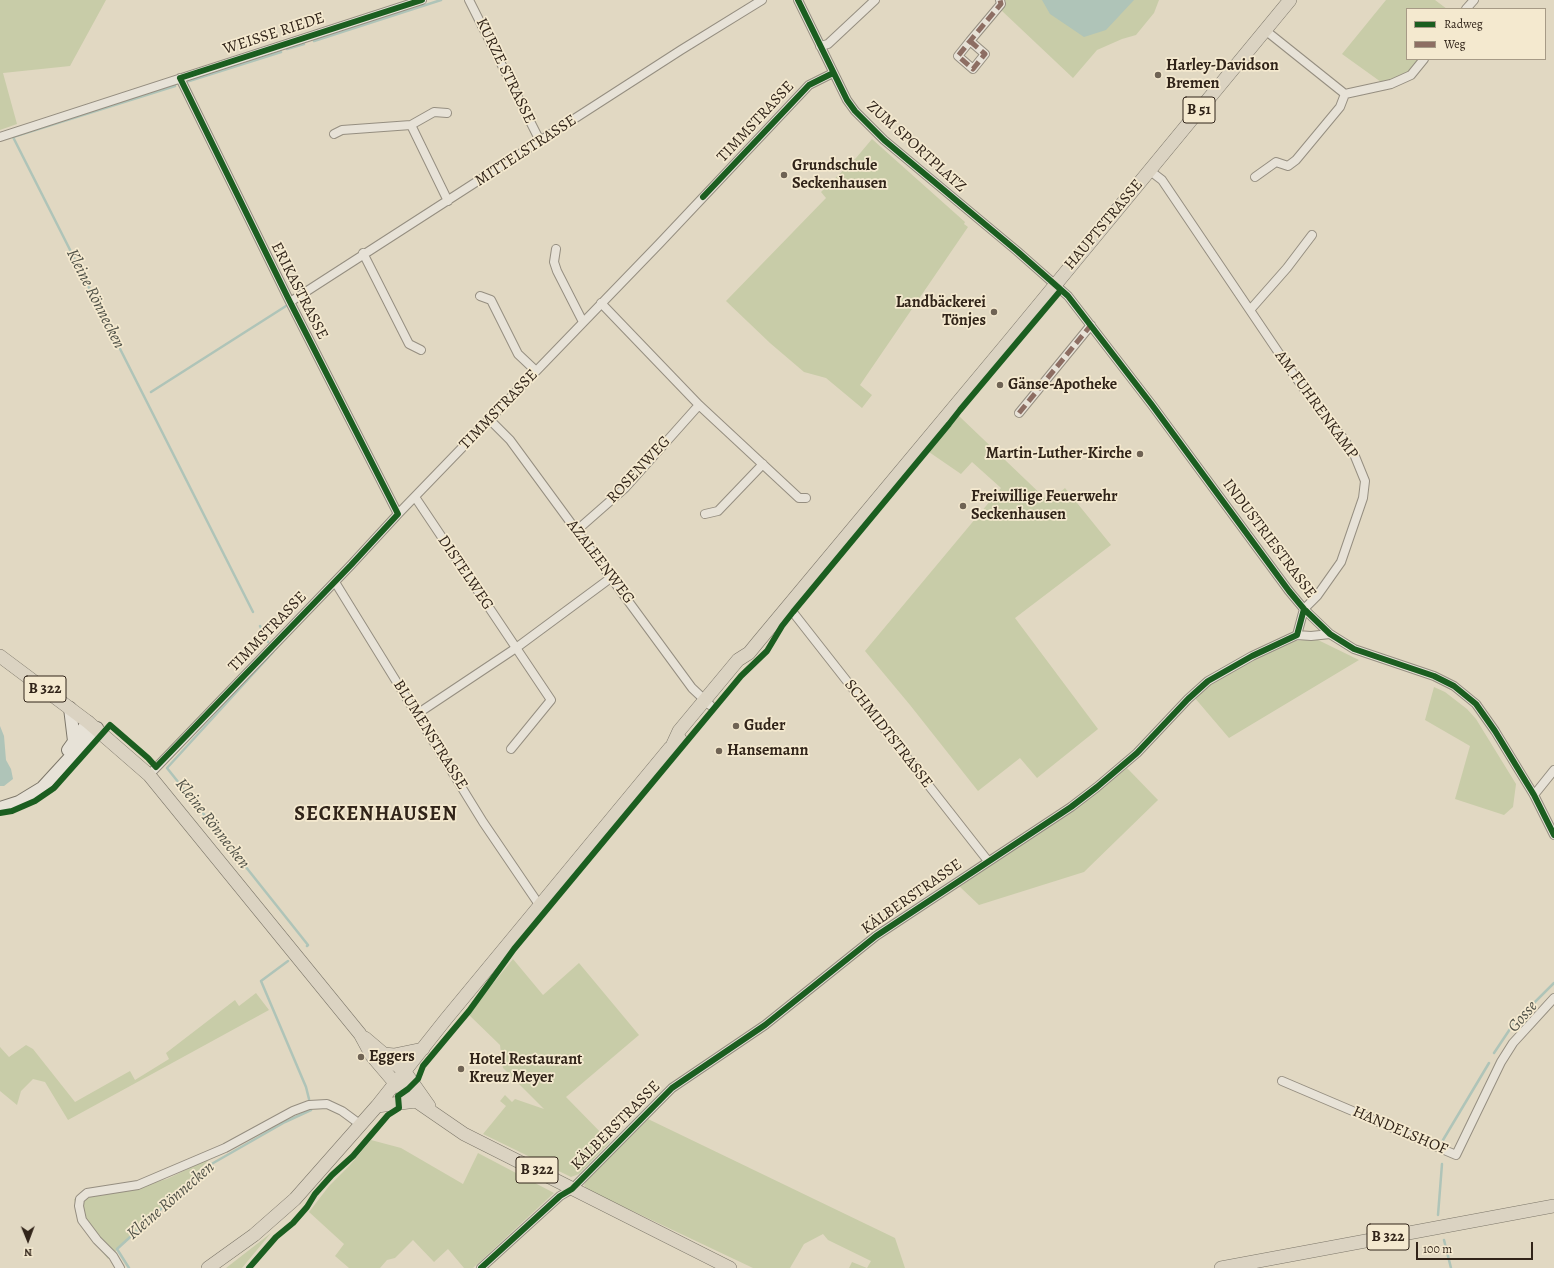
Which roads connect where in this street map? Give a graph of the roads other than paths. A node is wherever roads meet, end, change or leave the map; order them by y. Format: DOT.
graph roads {
  1 [pos="422,0"];
  2 [pos="470,0"];
  3 [pos="762,0"];
  4 [pos="798,0"];
  5 [pos="875,0"];
  6 [pos="1000,0"];
  7 [pos="1290,0"];
  8 [pos="1474,0"];
  9 [pos="1467,8"];
  10 [pos="1265,30"];
  11 [pos="970,41"];
  12 [pos="820,46"];
  13 [pos="1423,60"];
  14 [pos="833,73"];
  15 [pos="180,78"];
  16 [pos="1345,94"];
  17 [pos="447,113"];
  18 [pos="411,124"];
  19 [pos="334,134"];
  20 [pos="0,137"];
  21 [pos="540,141"];
  22 [pos="1149,170"];
  23 [pos="1254,177"];
  24 [pos="448,201"];
  25 [pos="1312,235"];
  26 [pos="556,250"];
  27 [pos="363,254"];
  28 [pos="1055,284"];
  29 [pos="480,296"];
  30 [pos="290,302"];
  31 [pos="601,303"];
  32 [pos="1250,310"];
  33 [pos="583,322"];
  34 [pos="1091,325"];
  35 [pos="421,350"];
  36 [pos="536,371"];
  37 [pos="699,405"];
  38 [pos="1020,413"];
  39 [pos="490,420"];
  40 [pos="763,464"];
  41 [pos="414,497"];
  42 [pos="806,498"];
  43 [pos="398,514"];
  44 [pos="705,514"];
  45 [pos="576,531"];
  46 [pos="612,578"];
  47 [pos="335,582"];
  48 [pos="788,606"];
  49 [pos="1304,609"];
  50 [pos="1330,634"];
  51 [pos="1297,635"];
  52 [pos="516,648"];
  53 [pos="0,656"];
  54 [pos="707,703"];
  55 [pos="70,708"];
  56 [pos="417,714"];
  57 [pos="92,725"];
  58 [pos="74,741"];
  59 [pos="511,749"];
  60 [pos="1554,770"];
  61 [pos="149,775"];
  62 [pos="1534,795"];
  63 [pos="0,802"];
  64 [pos="0,808"];
  65 [pos="1554,835"];
  66 [pos="988,861"];
  67 [pos="540,906"];
  68 [pos="1554,998"];
  69 [pos="360,1034"];
  70 [pos="423,1049"];
  71 [pos="384,1054"];
  72 [pos="405,1072"];
  73 [pos="1282,1081"];
  74 [pos="395,1083"];
  75 [pos="416,1101"];
  76 [pos="377,1106"];
  77 [pos="432,1111"];
  78 [pos="361,1125"];
  79 [pos="572,1188"];
  80 [pos="1554,1206"];
  81 [pos="120,1268"];
  82 [pos="208,1268"];
  83 [pos="481,1268"];
  84 [pos="730,1268"];
  85 [pos="1221,1268"];
  1 -- 15 [label="street, WEISSE RIEDE"];
  2 -- 21 [label="street, KURZE STRASSE"];
  3 -- 21 [label="street, MITTELSTRASSE"];
  4 -- 12 [label="street, ZUM SPORTPLATZ"];
  5 -- 12 [label="street"];
  6 -- 11 [label="street"];
  7 -- 10 [label="main road, HAUPTSTRASSE / B 51"];
  8 -- 9 [label="street"];
  10 -- 16 [label="street"];
  10 -- 22 [label="main road, HAUPTSTRASSE / B 51"];
  12 -- 14 [label="street, ZUM SPORTPLATZ"];
  13 -- 16 [label="street"];
  14 -- 28 [label="street, ZUM SPORTPLATZ"];
  14 -- 31 [label="street, TIMMSTRASSE"];
  15 -- 20 [label="street, WEISSE RIEDE"];
  15 -- 30 [label="street, ERIKASTRASSE"];
  16 -- 23 [label="street"];
  17 -- 18 [label="street"];
  18 -- 19 [label="street"];
  18 -- 24 [label="street"];
  21 -- 24 [label="street, MITTELSTRASSE"];
  22 -- 28 [label="main road, HAUPTSTRASSE / B 51"];
  22 -- 32 [label="street, AM FUHRENKAMP"];
  24 -- 27 [label="street, MITTELSTRASSE"];
  25 -- 32 [label="street"];
  26 -- 33 [label="street"];
  27 -- 30 [label="street, MITTELSTRASSE"];
  27 -- 35 [label="street"];
  28 -- 34 [label="street, INDUSTRIESTRASSE"];
  28 -- 48 [label="main road, HAUPTSTRASSE / B 51"];
  29 -- 36 [label="street"];
  30 -- 43 [label="street, ERIKASTRASSE"];
  31 -- 33 [label="street, TIMMSTRASSE"];
  31 -- 37 [label="street"];
  32 -- 49 [label="street, AM FUHRENKAMP"];
  33 -- 36 [label="street, TIMMSTRASSE"];
  34 -- 38 [label="street"];
  34 -- 49 [label="street, INDUSTRIESTRASSE"];
  36 -- 39 [label="street, TIMMSTRASSE"];
  37 -- 40 [label="street"];
  37 -- 45 [label="street, ROSENWEG"];
  39 -- 41 [label="street, TIMMSTRASSE"];
  39 -- 45 [label="street, AZALEENWEG"];
  40 -- 42 [label="street"];
  40 -- 44 [label="street"];
  41 -- 43 [label="street, TIMMSTRASSE"];
  41 -- 52 [label="street, DISTELWEG"];
  43 -- 47 [label="street, TIMMSTRASSE"];
  45 -- 46 [label="street, AZALEENWEG"];
  46 -- 52 [label="street"];
  46 -- 54 [label="street, AZALEENWEG"];
  47 -- 56 [label="street, BLUMENSTRASSE"];
  47 -- 61 [label="street, TIMMSTRASSE"];
  48 -- 54 [label="main road, HAUPTSTRASSE / B 51"];
  48 -- 66 [label="street, SCHMIDTSTRASSE"];
  49 -- 50 [label="street, INDUSTRIESTRASSE"];
  49 -- 51 [label="street"];
  50 -- 51 [label="street, KÄLBERSTRASSE"];
  50 -- 62 [label="street, INDUSTRIESTRASSE"];
  51 -- 66 [label="street, KÄLBERSTRASSE"];
  52 -- 56 [label="street"];
  52 -- 59 [label="street, DISTELWEG"];
  53 -- 55 [label="main road, B 322"];
  54 -- 67 [label="main road, HAUPTSTRASSE / B 51"];
  55 -- 57 [label="main road, B 322"];
  55 -- 58 [label="street"];
  56 -- 67 [label="street, BLUMENSTRASSE"];
  57 -- 58 [label="street"];
  57 -- 61 [label="main road, B 322"];
  57 -- 64 [label="street"];
  58 -- 63 [label="street"];
  60 -- 62 [label="street"];
  61 -- 69 [label="main road, B 322"];
  62 -- 65 [label="street, INDUSTRIESTRASSE"];
  66 -- 79 [label="street, KÄLBERSTRASSE"];
  67 -- 70 [label="main road, HAUPTSTRASSE / B 51"];
  68 -- 73 [label="street, HANDELSHOF"];
  69 -- 71 [label="main road, B 322"];
  69 -- 74 [label="main road, B 322"];
  70 -- 71 [label="main road"];
  70 -- 72 [label="main road, B 51"];
  71 -- 72 [label="main road, B 322"];
  72 -- 74 [label="main road, B 51"];
  72 -- 77 [label="main road, B 322"];
  74 -- 75 [label="main road, B 322"];
  74 -- 76 [label="main road, B 51"];
  75 -- 76 [label="main road"];
  75 -- 77 [label="main road, B 322"];
  76 -- 78 [label="main road, B 51"];
  77 -- 79 [label="main road, B 322"];
  78 -- 81 [label="street"];
  78 -- 82 [label="main road, B 51"];
  79 -- 83 [label="street, KÄLBERSTRASSE"];
  79 -- 84 [label="main road, B 322"];
  80 -- 85 [label="main road, B 322"];
}
